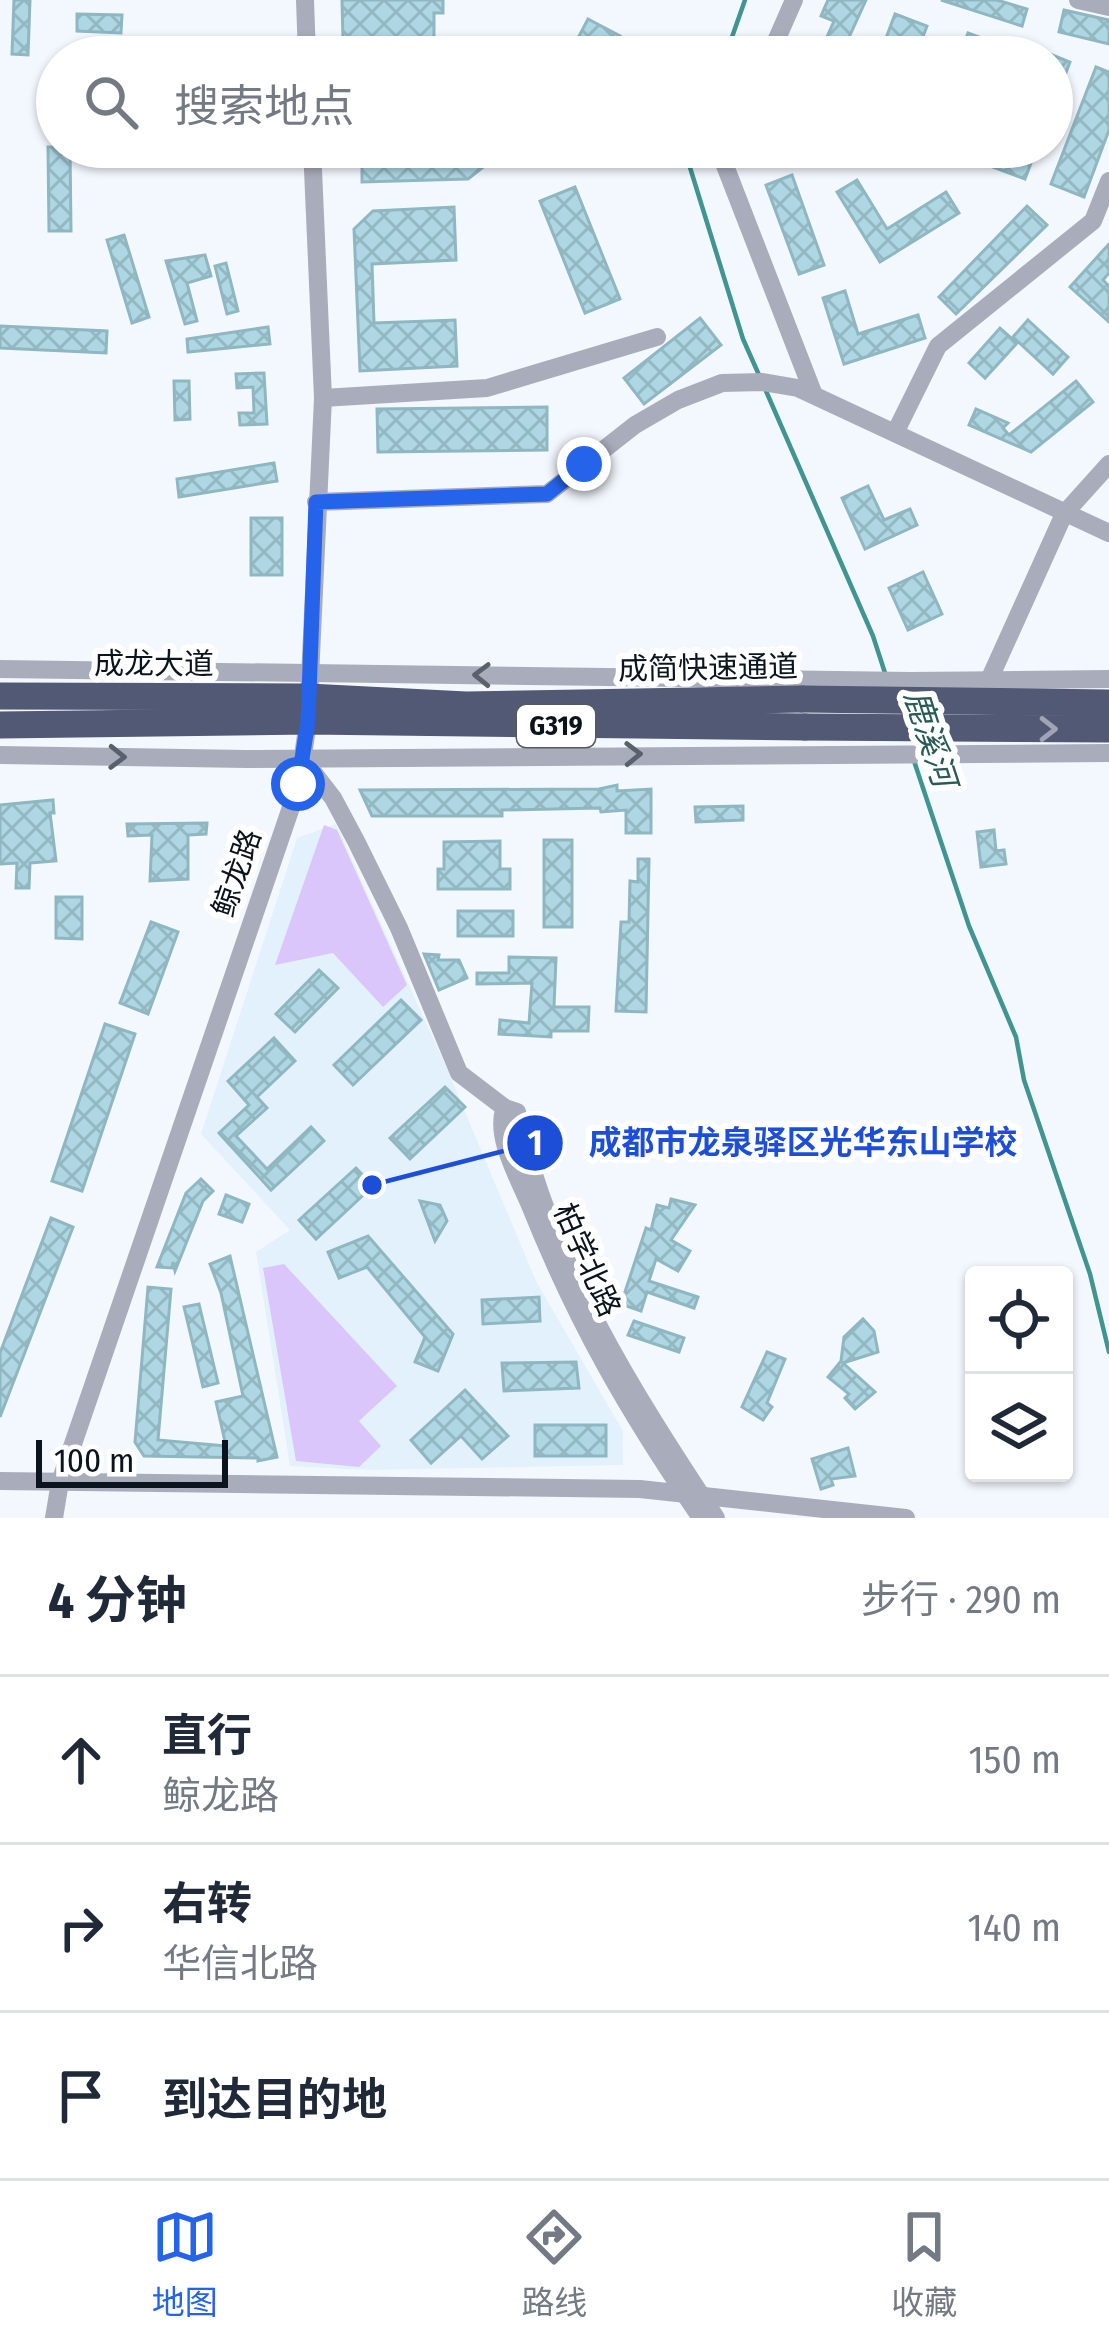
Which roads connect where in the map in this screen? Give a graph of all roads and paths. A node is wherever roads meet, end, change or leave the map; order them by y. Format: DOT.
graph roads {
  1 [pos="305,0"];
  2 [pos="794,0"];
  3 [pos="1078,0"];
  4 [pos="1109,8"];
  5 [pos="307,36"];
  6 [pos="778,36"];
  7 [pos="312,168"];
  8 [pos="726,168"];
  9 [pos="1109,181"];
  10 [pos="657,337"];
  11 [pos="806,392"];
  12 [pos="323,398"];
  13 [pos="895,433"];
  14 [pos="1109,464"];
  15 [pos="316,502"];
  16 [pos="1064,514"];
  17 [pos="1109,533"];
  18 [pos="0,669"];
  19 [pos="988,679"];
  20 [pos="1109,679"];
  21 [pos="0,696"];
  22 [pos="308,697"];
  23 [pos="1109,704"];
  24 [pos="804,713"];
  25 [pos="0,725"];
  26 [pos="1109,729"];
  27 [pos="970,752"];
  28 [pos="1109,753"];
  29 [pos="0,755"];
  30 [pos="302,758"];
  31 [pos="0,1481"];
  32 [pos="60,1482"];
  33 [pos="693,1495"];
  34 [pos="54,1518"];
  35 [pos="701,1518"];
  36 [pos="716,1518"];
  37 [pos="906,1518"];
  1 -- 5 [label="street"];
  2 -- 6 [label="street"];
  3 -- 4 [label="street"];
  7 -- 12 [label="street, 鲸龙路"];
  8 -- 11 [label="street"];
  9 -- 13 [label="street"];
  10 -- 12 [label="street"];
  11 -- 13 [label="street"];
  11 -- 15 [label="street"];
  12 -- 15 [label="street, 鲸龙路"];
  13 -- 16 [label="street"];
  14 -- 16 [label="street"];
  15 -- 22 [label="street, 鲸龙路"];
  16 -- 17 [label="street"];
  16 -- 19 [label="street"];
  18 -- 22 [label="street"];
  19 -- 20 [label="street"];
  19 -- 22 [label="street, one-way"];
  19 -- 27 [label="street"];
  21 -- 22 [label="highway, 成龙大道 / G319"];
  22 -- 24 [label="highway, 成简快速通道 / G319"];
  22 -- 25 [label="highway, 成龙大道 / G319"];
  22 -- 30 [label="street, 鲸龙路"];
  23 -- 24 [label="highway, 成简快速通道 / G319, bridge"];
  24 -- 26 [label="highway, 成简快速通道 / G319, one-way, bridge"];
  27 -- 28 [label="street"];
  30 -- 27 [label="street, one-way"];
  29 -- 30 [label="street, one-way"];
  30 -- 32 [label="street, 鲸龙路"];
  30 -- 33 [label="street, 柏学北路"];
  31 -- 32 [label="street"];
  32 -- 33 [label="street"];
  32 -- 34 [label="street, 鲸龙路"];
  33 -- 35 [label="street, 柏学北路"];
  33 -- 36 [label="street, 柏学北路"];
  33 -- 37 [label="street"];
}
